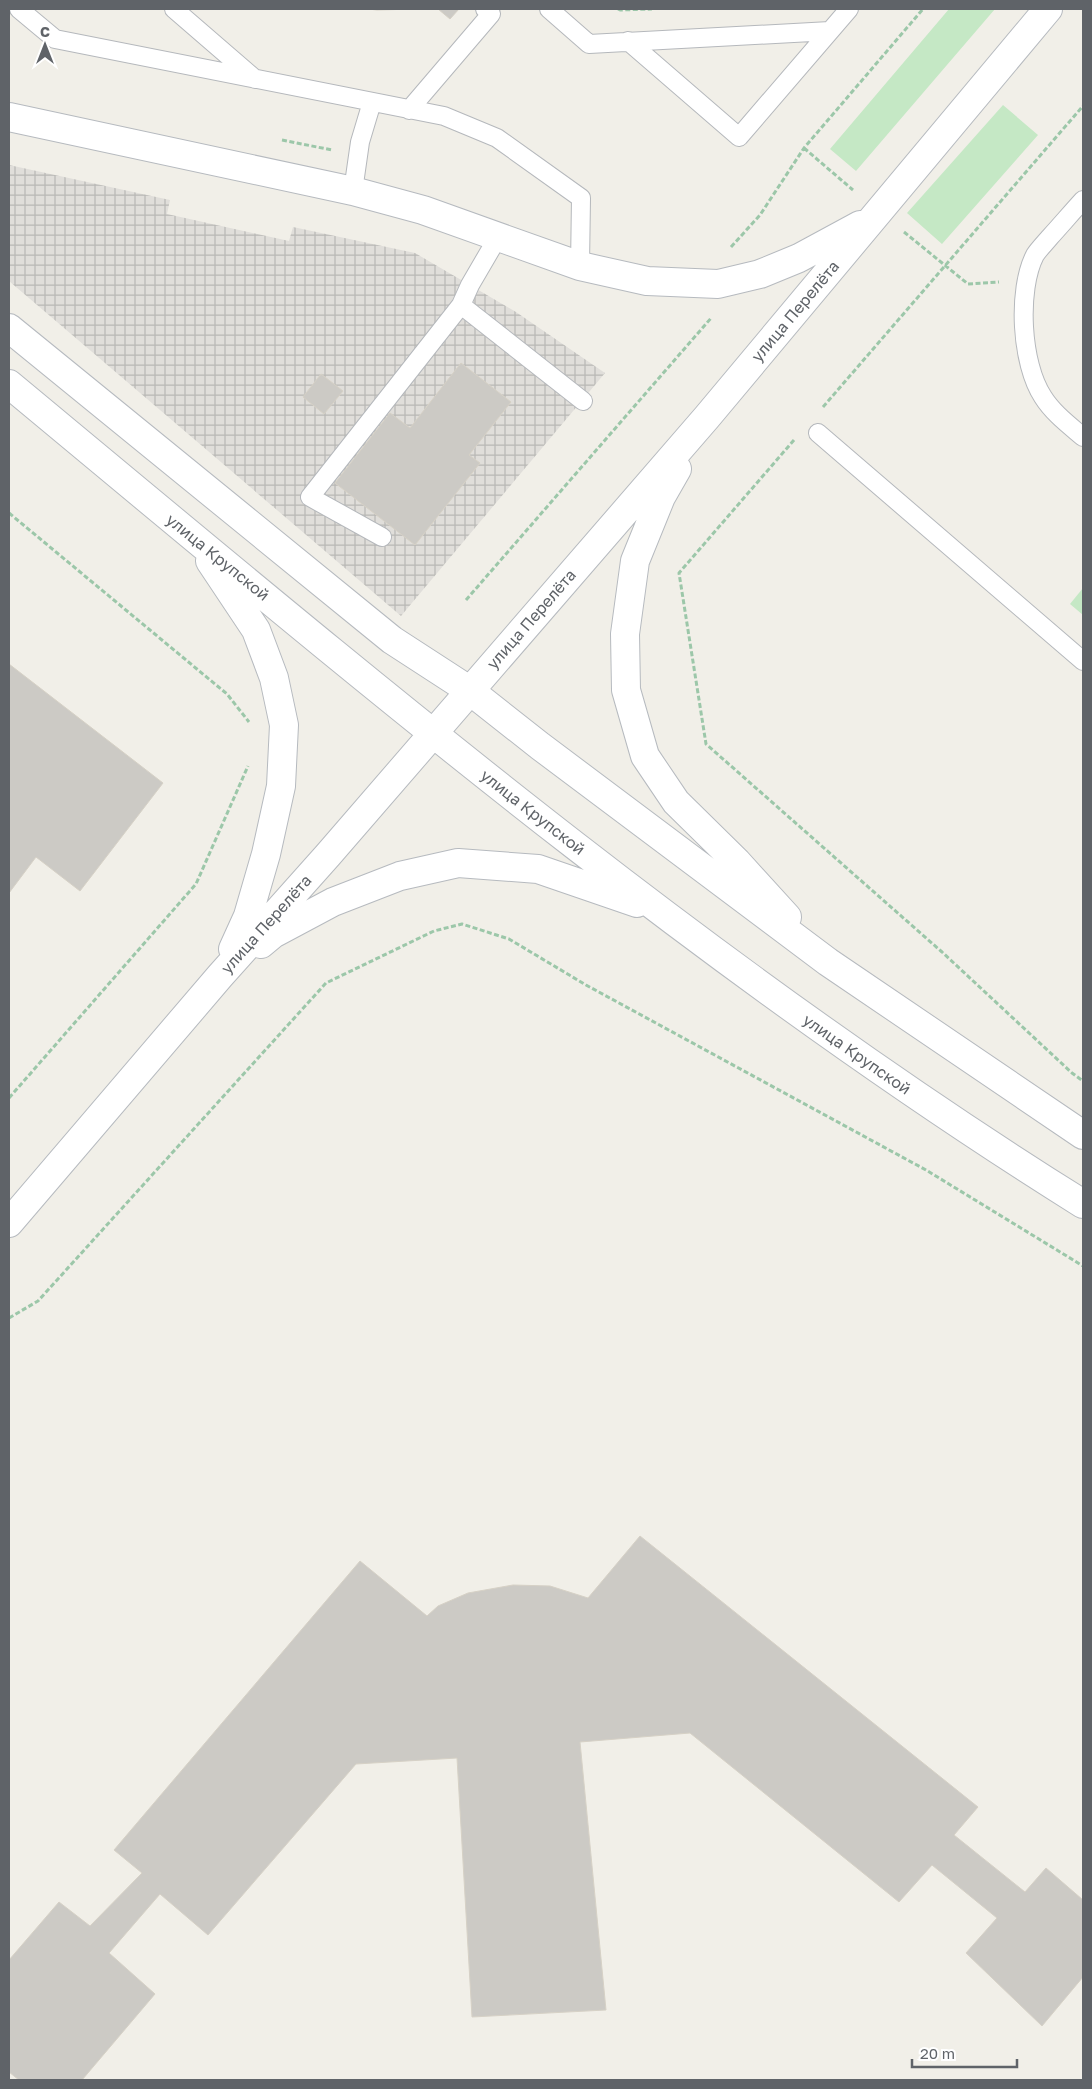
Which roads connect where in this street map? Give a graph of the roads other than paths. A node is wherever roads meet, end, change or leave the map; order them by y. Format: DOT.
graph roads {
  1 [pos="19,9"];
  2 [pos="174,9"];
  3 [pos="485,9"];
  4 [pos="549,9"];
  5 [pos="849,9"];
  6 [pos="1048,9"];
  7 [pos="830,31"];
  8 [pos="628,41"];
  9 [pos="256,80"];
  10 [pos="372,102"];
  11 [pos="409,110"];
  12 [pos="9,117"];
  13 [pos="353,191"];
  14 [pos="1083,200"];
  15 [pos="872,218"];
  16 [pos="498,237"];
  17 [pos="580,266"];
  18 [pos="461,305"];
  19 [pos="9,328"];
  20 [pos="9,384"];
  21 [pos="583,401"];
  22 [pos="707,417"];
  23 [pos="818,433"];
  24 [pos="1083,437"];
  25 [pos="192,535"];
  26 [pos="382,537"];
  27 [pos="1083,660"];
  28 [pos="469,690"];
  29 [pos="433,732"];
  30 [pos="656,909"];
  31 [pos="828,962"];
  32 [pos="220,976"];
  33 [pos="1083,1135"];
  34 [pos="1083,1204"];
  35 [pos="9,1223"];
  1 -- 9 [label="lane"];
  2 -- 9 [label="lane"];
  3 -- 11 [label="lane"];
  4 -- 8 [label="lane"];
  5 -- 7 [label="lane"];
  6 -- 15 [label="main road, улица Перелёта"];
  7 -- 8 [label="lane"];
  7 -- 8 [label="lane"];
  9 -- 10 [label="lane"];
  10 -- 11 [label="lane"];
  10 -- 13 [label="lane"];
  11 -- 17 [label="lane"];
  12 -- 13 [label="main road"];
  13 -- 16 [label="main road"];
  14 -- 24 [label="lane"];
  15 -- 17 [label="main road"];
  15 -- 22 [label="main road, улица Перелёта"];
  16 -- 17 [label="main road"];
  16 -- 18 [label="lane"];
  18 -- 21 [label="lane"];
  18 -- 26 [label="lane"];
  19 -- 28 [label="main road"];
  20 -- 25 [label="main road, улица Крупской"];
  22 -- 28 [label="main road, улица Перелёта"];
  22 -- 31 [label="main road"];
  23 -- 27 [label="lane"];
  25 -- 29 [label="main road, улица Крупской"];
  25 -- 32 [label="main road"];
  28 -- 29 [label="main road, улица Перелёта"];
  28 -- 31 [label="main road"];
  29 -- 30 [label="main road, улица Крупской"];
  29 -- 32 [label="main road, улица Перелёта"];
  30 -- 32 [label="main road"];
  30 -- 34 [label="main road, улица Крупской"];
  31 -- 33 [label="main road"];
  32 -- 35 [label="main road, улица Перелёта"];
}
